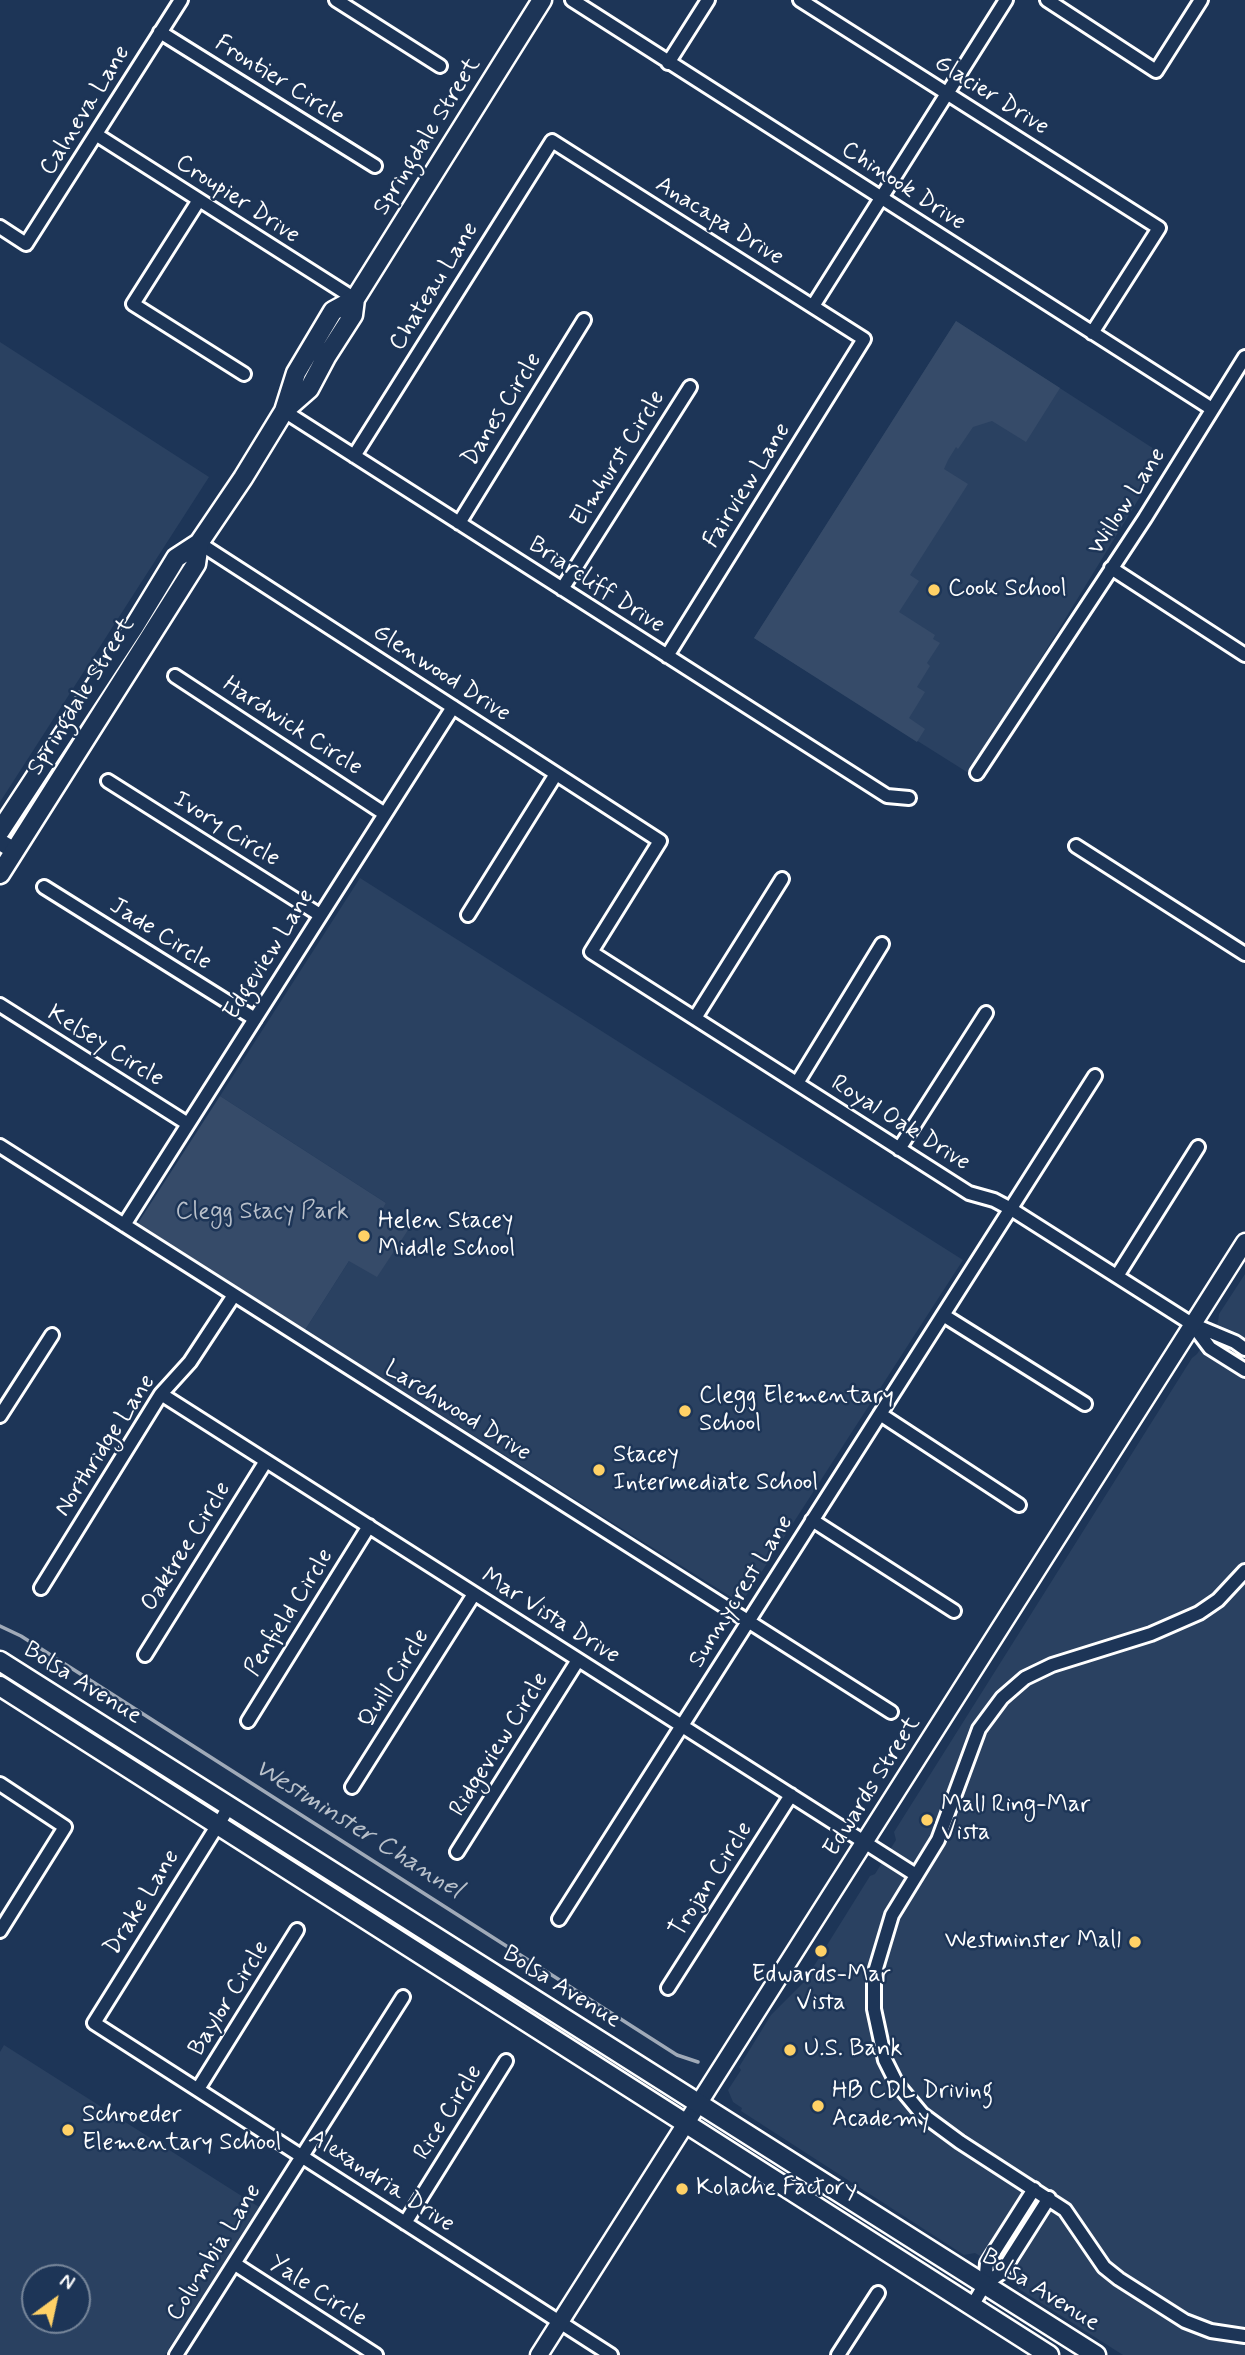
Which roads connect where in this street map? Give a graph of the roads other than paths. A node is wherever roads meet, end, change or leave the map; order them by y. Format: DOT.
graph roads {
  1 [pos="181,0"];
  2 [pos="336,0"];
  3 [pos="542,0"];
  4 [pos="572,0"];
  5 [pos="708,0"];
  6 [pos="800,0"];
  7 [pos="1006,0"];
  8 [pos="1047,0"];
  9 [pos="1201,0"];
  10 [pos="160,32"];
  11 [pos="668,63"];
  12 [pos="440,66"];
  13 [pos="947,93"];
  14 [pos="97,135"];
  15 [pos="552,141"];
  16 [pos="375,166"];
  17 [pos="881,198"];
  18 [pos="199,200"];
  19 [pos="0,228"];
  20 [pos="355,299"];
  21 [pos="813,306"];
  22 [pos="584,320"];
  23 [pos="1092,333"];
  24 [pos="864,339"];
  25 [pos="1245,357"];
  26 [pos="244,374"];
  27 [pos="690,387"];
  28 [pos="1212,409"];
  29 [pos="284,411"];
  30 [pos="354,456"];
  31 [pos="458,523"];
  32 [pos="199,543"];
  33 [pos="1111,568"];
  34 [pos="163,580"];
  35 [pos="562,589"];
  36 [pos="172,601"];
  37 [pos="1245,655"];
  38 [pos="667,656"];
  39 [pos="175,676"];
  40 [pos="453,707"];
  41 [pos="556,774"];
  42 [pos="977,774"];
  43 [pos="108,781"];
  44 [pos="909,797"];
  45 [pos="385,814"];
  46 [pos="0,831"];
  47 [pos="7,846"];
  48 [pos="1076,846"];
  49 [pos="0,874"];
  50 [pos="782,879"];
  51 [pos="44,887"];
  52 [pos="320,915"];
  53 [pos="468,915"];
  54 [pos="882,944"];
  55 [pos="591,952"];
  56 [pos="1245,954"];
  57 [pos="0,1004"];
  58 [pos="986,1013"];
  59 [pos="695,1018"];
  60 [pos="255,1019"];
  61 [pos="1095,1076"];
  62 [pos="797,1083"];
  63 [pos="188,1124"];
  64 [pos="0,1146"];
  65 [pos="1198,1147"];
  66 [pos="899,1149"];
  67 [pos="1011,1209"];
  68 [pos="124,1225"];
  69 [pos="1245,1242"];
  70 [pos="1117,1276"];
  71 [pos="234,1294"];
  72 [pos="943,1315"];
  73 [pos="1192,1324"];
  74 [pos="52,1335"];
  75 [pos="1245,1349"];
  76 [pos="1245,1370"];
  77 [pos="161,1394"];
  78 [pos="1085,1404"];
  79 [pos="880,1414"];
  80 [pos="0,1416"];
  81 [pos="266,1461"];
  82 [pos="1019,1505"];
  83 [pos="812,1520"];
  84 [pos="369,1526"];
  85 [pos="1245,1572"];
  86 [pos="41,1588"];
  87 [pos="474,1594"];
  88 [pos="954,1611"];
  89 [pos="748,1622"];
  90 [pos="145,1655"];
  91 [pos="578,1660"];
  92 [pos="7,1665"];
  93 [pos="1,1689"];
  94 [pos="891,1712"];
  95 [pos="248,1721"];
  96 [pos="682,1726"];
  97 [pos="0,1784"];
  98 [pos="352,1787"];
  99 [pos="791,1796"];
  100 [pos="229,1807"];
  101 [pos="217,1825"];
  102 [pos="865,1842"];
  103 [pos="457,1852"];
  104 [pos="916,1875"];
  105 [pos="559,1919"];
  106 [pos="298,1930"];
  107 [pos="0,1931"];
  108 [pos="668,1988"];
  109 [pos="403,1997"];
  110 [pos="93,2022"];
  111 [pos="506,2061"];
  112 [pos="198,2090"];
  113 [pos="699,2104"];
  114 [pos="686,2124"];
  115 [pos="302,2156"];
  116 [pos="1034,2189"];
  117 [pos="1049,2198"];
  118 [pos="405,2223"];
  119 [pos="234,2264"];
  120 [pos="985,2284"];
  121 [pos="878,2294"];
  122 [pos="972,2306"];
  123 [pos="559,2322"];
  124 [pos="1245,2336"];
  125 [pos="176,2355"];
  126 [pos="376,2355"];
  127 [pos="539,2355"];
  128 [pos="611,2355"];
  129 [pos="838,2355"];
  130 [pos="1049,2355"];
  131 [pos="1096,2355"];
  1 -- 10 [label="street, Calneva Lane"];
  2 -- 12 [label="street"];
  3 -- 20 [label="main road, Springdale Street"];
  4 -- 11 [label="street, Chinook Drive"];
  5 -- 11 [label="street"];
  6 -- 13 [label="street, Glacier Drive"];
  7 -- 13 [label="street"];
  8 -- 9 [label="street"];
  10 -- 14 [label="street, Calneva Lane"];
  10 -- 16 [label="street, Frontier Circle"];
  11 -- 17 [label="street, Chinook Drive"];
  13 -- 17 [label="street"];
  13 -- 23 [label="street, Glacier Drive"];
  14 -- 18 [label="street, Croupier Drive"];
  14 -- 19 [label="street, Calneva Lane"];
  15 -- 21 [label="street, Anacapa Drive"];
  15 -- 30 [label="street, Chateau Lane"];
  17 -- 21 [label="street"];
  17 -- 23 [label="street, Chinook Drive"];
  18 -- 20 [label="street, Croupier Drive"];
  18 -- 26 [label="street"];
  20 -- 29 [label="main road, Springdale Street"];
  21 -- 24 [label="street, Anacapa Drive"];
  22 -- 31 [label="street, Danes Circle"];
  23 -- 28 [label="street, Chinook Drive"];
  24 -- 38 [label="street, Fairview Lane"];
  25 -- 28 [label="street, Willow Lane"];
  27 -- 35 [label="street, Elmhurst Circle"];
  28 -- 33 [label="street, Willow Lane"];
  29 -- 30 [label="street, Briarcliff Drive"];
  29 -- 32 [label="main road, Springdale Street"];
  30 -- 31 [label="street, Briarcliff Drive"];
  31 -- 35 [label="street, Briarcliff Drive"];
  32 -- 34 [label="main road, Springdale Street"];
  32 -- 36 [label="main road, Springdale Street"];
  32 -- 40 [label="street, Glenwood Drive"];
  33 -- 37 [label="street"];
  33 -- 42 [label="street, Willow Lane"];
  34 -- 36 [label="main road"];
  34 -- 46 [label="main road, Springdale Street"];
  35 -- 38 [label="street, Briarcliff Drive"];
  36 -- 47 [label="main road, Springdale Street"];
  38 -- 44 [label="street, Briarcliff Drive"];
  39 -- 45 [label="street, Hardwick Circle"];
  40 -- 41 [label="street, Glenwood Drive"];
  40 -- 45 [label="street, Edgeview Lane"];
  41 -- 53 [label="street"];
  41 -- 55 [label="street, Glenwood Drive"];
  43 -- 52 [label="street, Ivory Circle"];
  45 -- 52 [label="street, Edgeview Lane"];
  47 -- 49 [label="main road, Springdale Street"];
  48 -- 56 [label="street"];
  50 -- 59 [label="street"];
  51 -- 60 [label="street, Jade Circle"];
  52 -- 60 [label="street, Edgeview Lane"];
  54 -- 62 [label="street"];
  55 -- 59 [label="street, Royal Oak Drive"];
  57 -- 63 [label="street, Kelsey Circle"];
  58 -- 66 [label="street"];
  59 -- 62 [label="street, Royal Oak Drive"];
  60 -- 63 [label="street, Edgeview Lane"];
  61 -- 67 [label="street, Sunnycrest Lane"];
  62 -- 66 [label="street, Royal Oak Drive"];
  63 -- 68 [label="street, Edgeview Lane"];
  64 -- 68 [label="street, Larchwood Drive"];
  65 -- 70 [label="street"];
  66 -- 67 [label="street, Royal Oak Drive"];
  67 -- 70 [label="street, Royal Oak Drive"];
  67 -- 72 [label="street, Sunnycrest Lane"];
  68 -- 71 [label="street, Larchwood Drive"];
  69 -- 73 [label="street, Edwards Street"];
  70 -- 73 [label="street, Royal Oak Drive"];
  71 -- 77 [label="street, Northridge Lane"];
  71 -- 89 [label="street, Larchwood Drive"];
  72 -- 78 [label="street"];
  72 -- 79 [label="street, Sunnycrest Lane"];
  73 -- 75 [label="street"];
  73 -- 76 [label="street"];
  73 -- 102 [label="street, Edwards Street"];
  74 -- 80 [label="street"];
  77 -- 81 [label="street, Mar Vista Drive"];
  77 -- 86 [label="street, Northridge Lane"];
  79 -- 82 [label="street"];
  79 -- 83 [label="street, Sunnycrest Lane"];
  81 -- 84 [label="street, Mar Vista Drive"];
  81 -- 90 [label="street, Oaktree Circle"];
  83 -- 88 [label="street"];
  83 -- 89 [label="street, Sunnycrest Lane"];
  84 -- 87 [label="street, Mar Vista Drive"];
  84 -- 95 [label="street, Penfield Circle"];
  85 -- 104 [label="street"];
  87 -- 91 [label="street, Mar Vista Drive"];
  87 -- 98 [label="street, Quill Circle"];
  89 -- 94 [label="street, Larchwood Drive"];
  89 -- 96 [label="street, Sunnycrest Lane"];
  91 -- 96 [label="street, Mar Vista Drive"];
  91 -- 103 [label="street, Ridgeview Circle"];
  92 -- 93 [label="street"];
  92 -- 100 [label="main road, Bolsa Avenue"];
  93 -- 101 [label="main road, Bolsa Avenue"];
  96 -- 99 [label="street, Mar Vista Drive"];
  96 -- 105 [label="street, Sunnycrest Lane"];
  97 -- 107 [label="street"];
  99 -- 102 [label="street, Mar Vista Drive"];
  99 -- 108 [label="street, Trojan Circle"];
  100 -- 101 [label="street, Drake Lane"];
  100 -- 113 [label="main road, Bolsa Avenue"];
  101 -- 110 [label="street, Drake Lane"];
  101 -- 114 [label="main road, Bolsa Avenue"];
  102 -- 104 [label="street, Mar Vista Drive"];
  102 -- 113 [label="street, Edwards Street"];
  104 -- 116 [label="street"];
  106 -- 112 [label="street, Baylor Circle"];
  109 -- 115 [label="street, Columbia Lane"];
  110 -- 112 [label="street, Alexandria Drive"];
  111 -- 118 [label="street, Rice Circle"];
  112 -- 115 [label="street, Alexandria Drive"];
  113 -- 114 [label="street, Edwards Street"];
  113 -- 120 [label="main road, Bolsa Avenue"];
  114 -- 122 [label="main road, Bolsa Avenue"];
  114 -- 123 [label="street, Edwards Street"];
  115 -- 118 [label="street, Alexandria Drive"];
  115 -- 119 [label="street, Columbia Lane"];
  116 -- 117 [label="street"];
  116 -- 120 [label="street"];
  117 -- 120 [label="street"];
  117 -- 124 [label="street"];
  118 -- 123 [label="street, Alexandria Drive"];
  119 -- 125 [label="street, Columbia Lane"];
  119 -- 126 [label="street, Yale Circle"];
  120 -- 122 [label="street"];
  120 -- 131 [label="main road, Bolsa Avenue"];
  121 -- 129 [label="street"];
  122 -- 130 [label="main road, Bolsa Avenue"];
  123 -- 127 [label="street, Edwards Street"];
  123 -- 128 [label="street, Alexandria Drive"];
}
